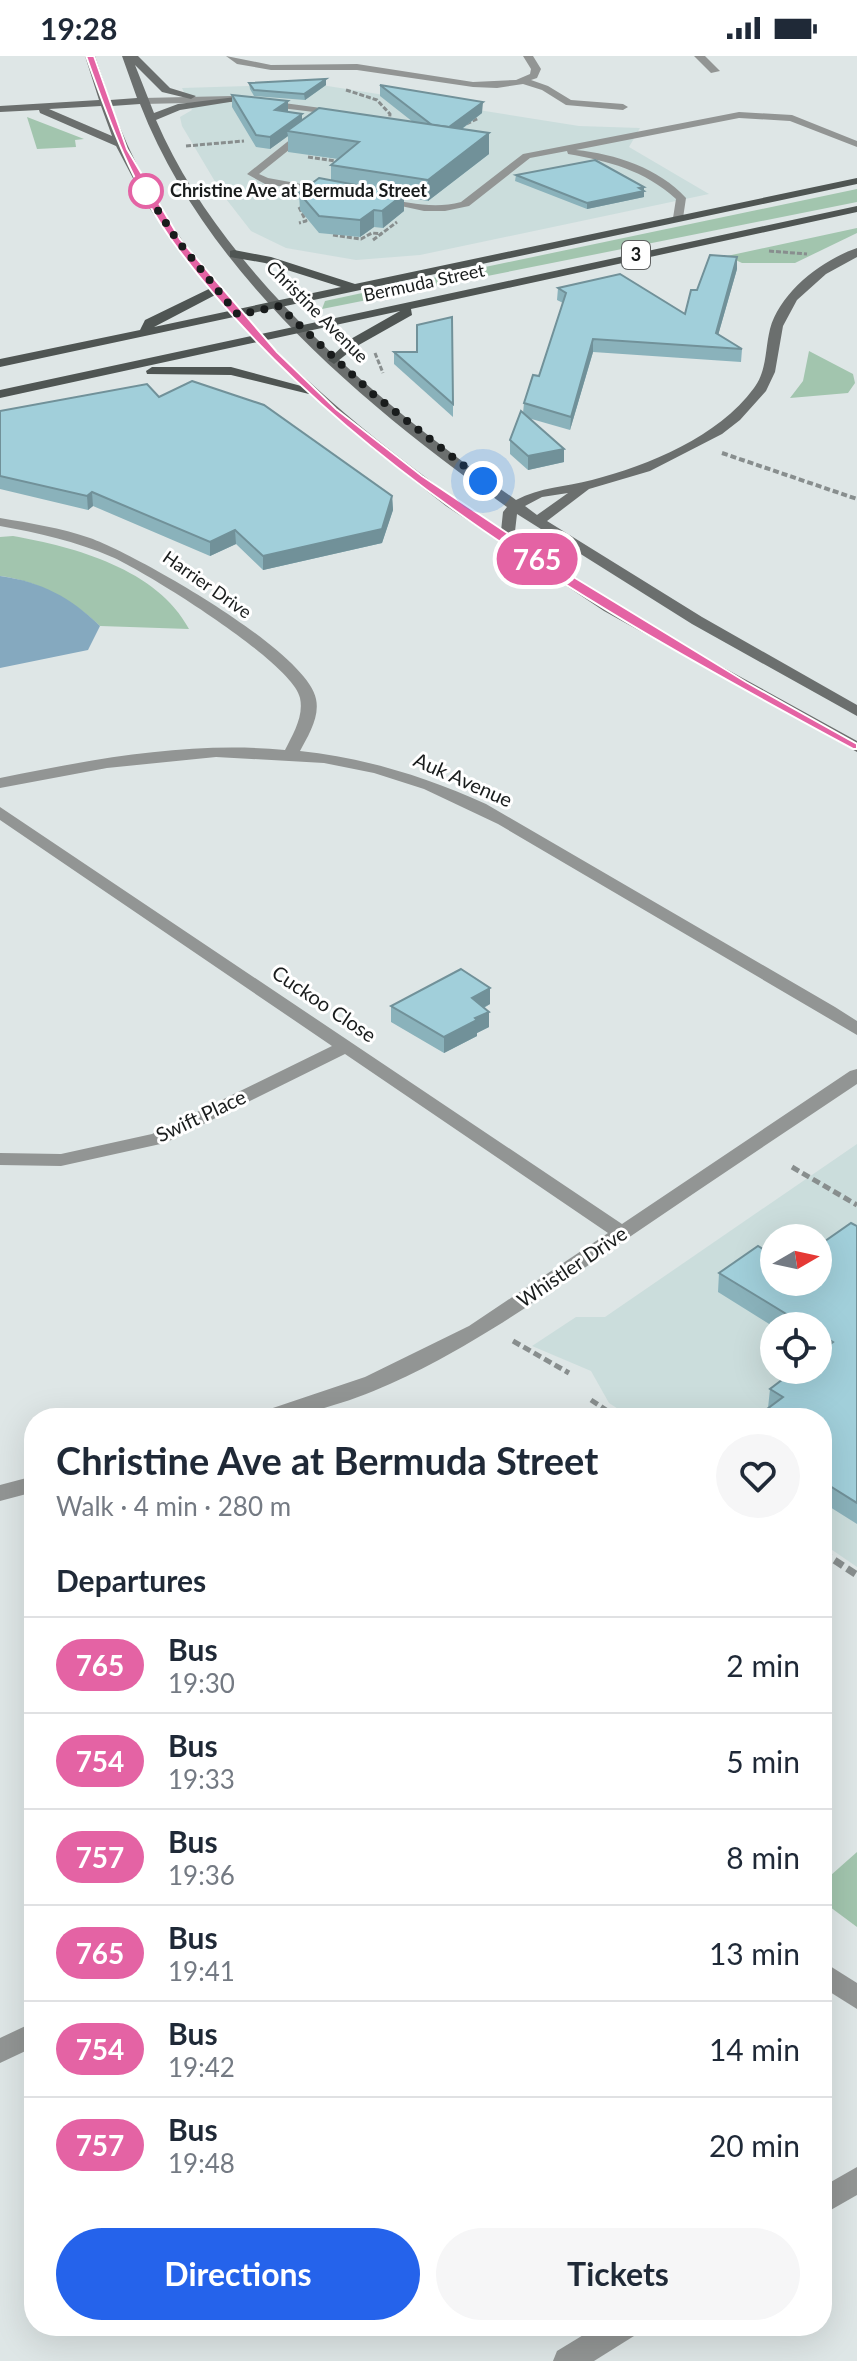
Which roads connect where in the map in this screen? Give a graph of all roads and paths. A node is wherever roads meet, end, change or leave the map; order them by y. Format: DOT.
graph roads {
  1 [pos="90,56"];
  2 [pos="130,56"];
  3 [pos="231,56"];
  4 [pos="528,56"];
  5 [pos="699,56"];
  6 [pos="715,71"];
  7 [pos="524,81"];
  8 [pos="344,89"];
  9 [pos="191,96"];
  10 [pos="232,99"];
  11 [pos="252,100"];
  12 [pos="143,101"];
  13 [pos="104,103"];
  14 [pos="623,107"];
  15 [pos="28,108"];
  16 [pos="0,109"];
  17 [pos="479,118"];
  18 [pos="150,119"];
  19 [pos="450,127"];
  20 [pos="393,128"];
  21 [pos="637,135"];
  22 [pos="244,141"];
  23 [pos="121,144"];
  24 [pos="857,144"];
  25 [pos="193,146"];
  26 [pos="575,152"];
  27 [pos="543,153"];
  28 [pos="294,155"];
  29 [pos="353,164"];
  30 [pos="857,181"];
  31 [pos="340,194"];
  32 [pos="370,199"];
  33 [pos="306,200"];
  34 [pos="857,209"];
  35 [pos="404,216"];
  36 [pos="678,218"];
  37 [pos="299,223"];
  38 [pos="382,234"];
  39 [pos="333,235"];
  40 [pos="373,240"];
  41 [pos="757,252"];
  42 [pos="857,252"];
  43 [pos="234,254"];
  44 [pos="816,256"];
  45 [pos="357,288"];
  46 [pos="215,290"];
  47 [pos="416,303"];
  48 [pos="279,306"];
  49 [pos="238,315"];
  50 [pos="300,328"];
  51 [pos="144,334"];
  52 [pos="258,337"];
  53 [pos="334,360"];
  54 [pos="0,363"];
  55 [pos="82,376"];
  56 [pos="309,390"];
  57 [pos="0,394"];
  58 [pos="719,452"];
  59 [pos="593,484"];
  60 [pos="857,499"];
  61 [pos="516,505"];
  62 [pos="539,521"];
  63 [pos="0,522"];
  64 [pos="507,539"];
  65 [pos="699,623"];
  66 [pos="741,684"];
  67 [pos="857,711"];
  68 [pos="857,747"];
  69 [pos="290,756"];
  70 [pos="0,783"];
  71 [pos="0,812"];
  72 [pos="857,1029"];
  73 [pos="346,1046"];
  74 [pos="857,1075"];
  75 [pos="0,1159"];
  76 [pos="792,1167"];
  77 [pos="857,1205"];
  78 [pos="622,1233"];
  79 [pos="513,1341"];
  80 [pos="569,1373"];
  81 [pos="591,1400"];
  82 [pos="296,1408"];
  83 [pos="603,1408"];
  84 [pos="24,1487"];
  85 [pos="0,1493"];
  86 [pos="832,1559"];
  87 [pos="857,1575"];
  88 [pos="832,1979"];
  89 [pos="857,1998"];
  90 [pos="24,2039"];
  91 [pos="0,2051"];
  92 [pos="857,2180"];
  93 [pos="832,2196"];
  94 [pos="608,2336"];
  95 [pos="568,2361"];
  1 -- 13 [label="street"];
  2 -- 9 [label="street"];
  2 -- 12 [label="street, Christine Avenue"];
  3 -- 7 [label="lane"];
  4 -- 7 [label="lane"];
  5 -- 6 [label="street"];
  7 -- 14 [label="lane"];
  8 -- 20 [label="path"];
  9 -- 11 [label="lane"];
  9 -- 12 [label="lane"];
  10 -- 11 [label="lane"];
  10 -- 12 [label="lane"];
  10 -- 18 [label="street"];
  11 -- 31 [label="lane"];
  12 -- 13 [label="street"];
  12 -- 18 [label="street, Christine Avenue"];
  13 -- 15 [label="street"];
  13 -- 23 [label="street"];
  15 -- 16 [label="street"];
  15 -- 23 [label="street"];
  17 -- 19 [label="path"];
  18 -- 43 [label="street, Christine Avenue"];
  21 -- 24 [label="lane"];
  21 -- 26 [label="lane"];
  21 -- 27 [label="lane"];
  22 -- 25 [label="path"];
  23 -- 46 [label="street"];
  26 -- 27 [label="lane"];
  26 -- 36 [label="lane"];
  27 -- 32 [label="lane"];
  28 -- 29 [label="path"];
  30 -- 36 [label="main road, Bermuda Street / 3"];
  33 -- 37 [label="path"];
  34 -- 47 [label="main road, Bermuda Street / 3"];
  35 -- 38 [label="path"];
  36 -- 45 [label="main road, Bermuda Street / 3"];
  38 -- 39 [label="path"];
  38 -- 40 [label="path"];
  41 -- 44 [label="path"];
  42 -- 59 [label="street"];
  43 -- 45 [label="main road"];
  43 -- 48 [label="street, Christine Avenue"];
  45 -- 48 [label="main road, Bermuda Street / 3"];
  46 -- 49 [label="street"];
  46 -- 51 [label="main road"];
  47 -- 50 [label="main road, Bermuda Street / 3"];
  47 -- 53 [label="main road"];
  48 -- 49 [label="main road, Bermuda Street / 3"];
  48 -- 50 [label="street, Christine Avenue"];
  49 -- 51 [label="main road, Bermuda Street / 3"];
  49 -- 52 [label="street"];
  50 -- 52 [label="main road, Bermuda Street / 3"];
  50 -- 53 [label="street, Christine Avenue"];
  51 -- 54 [label="main road, Bermuda Street / 3"];
  52 -- 55 [label="main road, Bermuda Street / 3"];
  52 -- 56 [label="street"];
  53 -- 61 [label="street, Christine Avenue"];
  55 -- 56 [label="main road"];
  55 -- 57 [label="main road, Bermuda Street / 3"];
  56 -- 64 [label="street"];
  58 -- 60 [label="path"];
  59 -- 61 [label="street"];
  59 -- 62 [label="street"];
  61 -- 62 [label="street, Christine Avenue"];
  61 -- 64 [label="street"];
  62 -- 65 [label="street, Christine Avenue"];
  63 -- 69 [label="street, Harrier Drive"];
  64 -- 66 [label="street"];
  65 -- 66 [label="street"];
  65 -- 67 [label="street, Christine Avenue"];
  66 -- 68 [label="street"];
  69 -- 70 [label="street, Auk Avenue"];
  69 -- 72 [label="street, Auk Avenue"];
  71 -- 73 [label="street, Cuckoo Close"];
  73 -- 75 [label="street, Swift Place"];
  73 -- 78 [label="street, Cuckoo Close"];
  74 -- 78 [label="street, Whistler Drive"];
  76 -- 77 [label="path"];
  78 -- 82 [label="street, Whistler Drive"];
  79 -- 80 [label="path"];
  81 -- 83 [label="path"];
  84 -- 85 [label="street"];
  86 -- 87 [label="path"];
  88 -- 89 [label="street"];
  90 -- 91 [label="street"];
  92 -- 93 [label="street"];
  94 -- 95 [label="street"];
}
